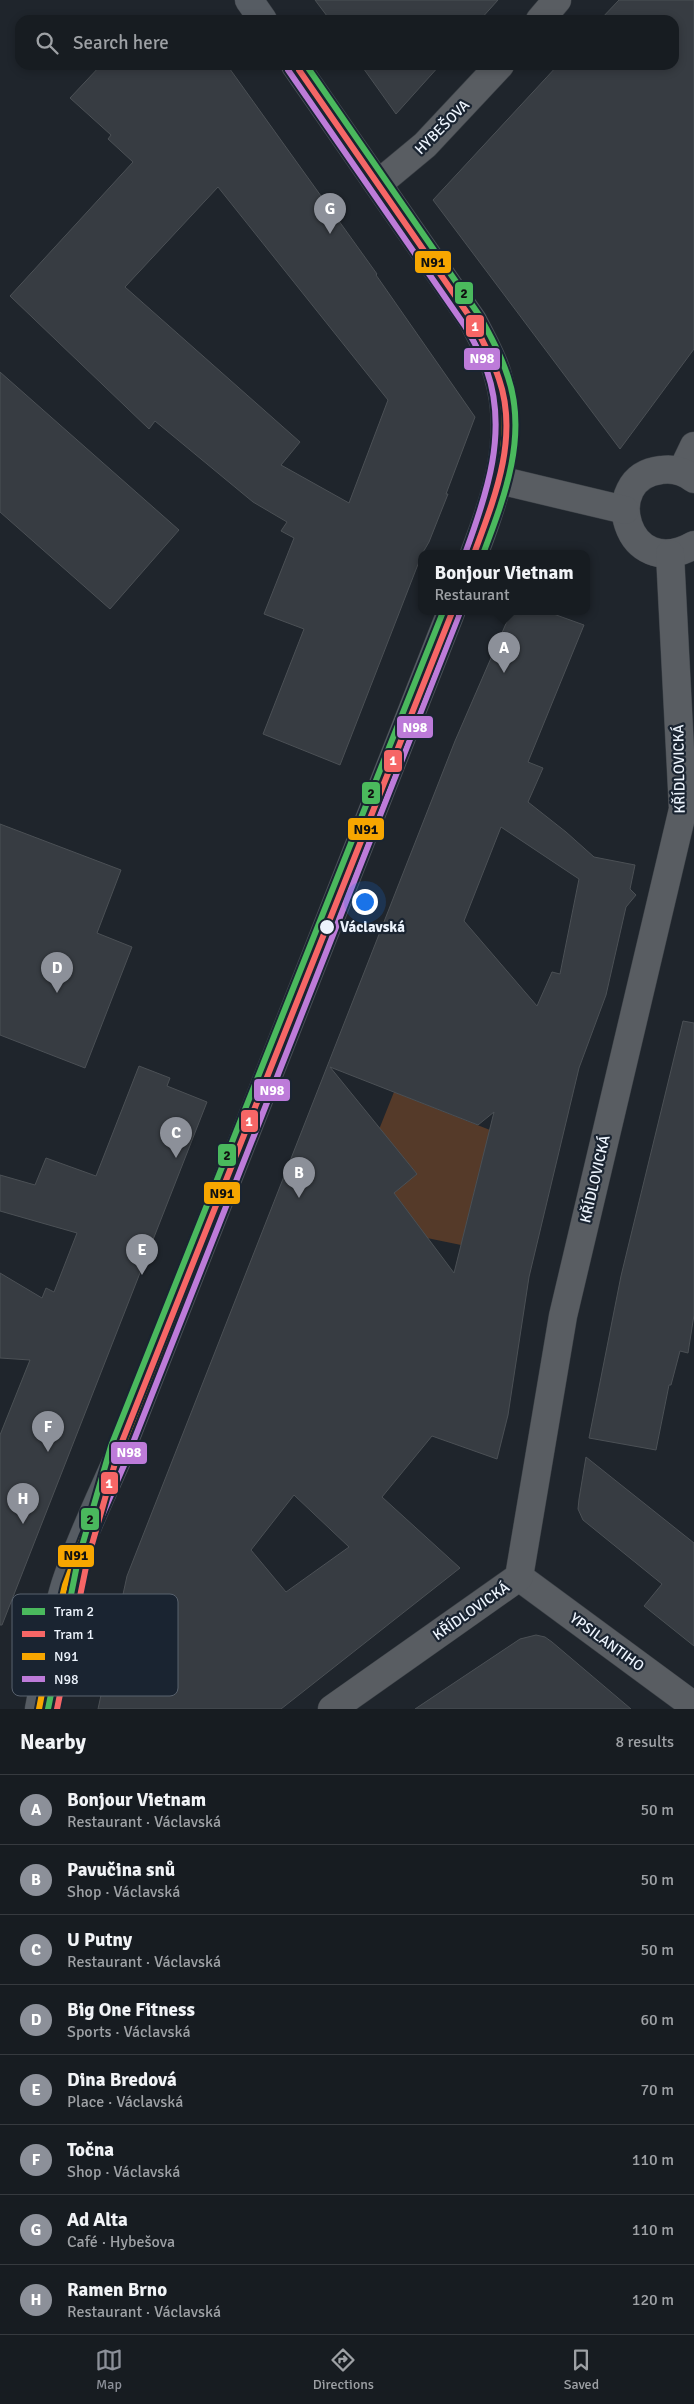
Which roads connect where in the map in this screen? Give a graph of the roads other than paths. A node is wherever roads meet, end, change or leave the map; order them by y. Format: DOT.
graph roads {
  1 [pos="249,0"];
  2 [pos="557,0"];
  3 [pos="260,15"];
  4 [pos="544,15"];
  5 [pos="298,70"];
  6 [pos="495,70"];
  7 [pos="378,184"];
  8 [pos="694,446"];
  9 [pos="688,475"];
  10 [pos="499,480"];
  11 [pos="625,510"];
  12 [pos="682,549"];
  13 [pos="475,550"];
  14 [pos="450,615"];
  15 [pos="519,1577"];
  16 [pos="63,1594"];
  17 [pos="42,1696"];
  18 [pos="694,1706"];
  19 [pos="39,1709"];
  20 [pos="332,1709"];
  1 -- 3 [label="street"];
  2 -- 4 [label="street"];
  5 -- 7 [label="street"];
  6 -- 7 [label="street, HYBEŠOVA"];
  7 -- 10 [label="street"];
  8 -- 9 [label="street"];
  9 -- 11 [label="street"];
  10 -- 11 [label="street"];
  10 -- 13 [label="street"];
  11 -- 12 [label="street"];
  12 -- 15 [label="street, KŘÍDLOVICKÁ"];
  14 -- 16 [label="street"];
  15 -- 18 [label="street, YPSILANTIHO"];
  15 -- 20 [label="street, KŘÍDLOVICKÁ"];
  17 -- 19 [label="street"];
}
